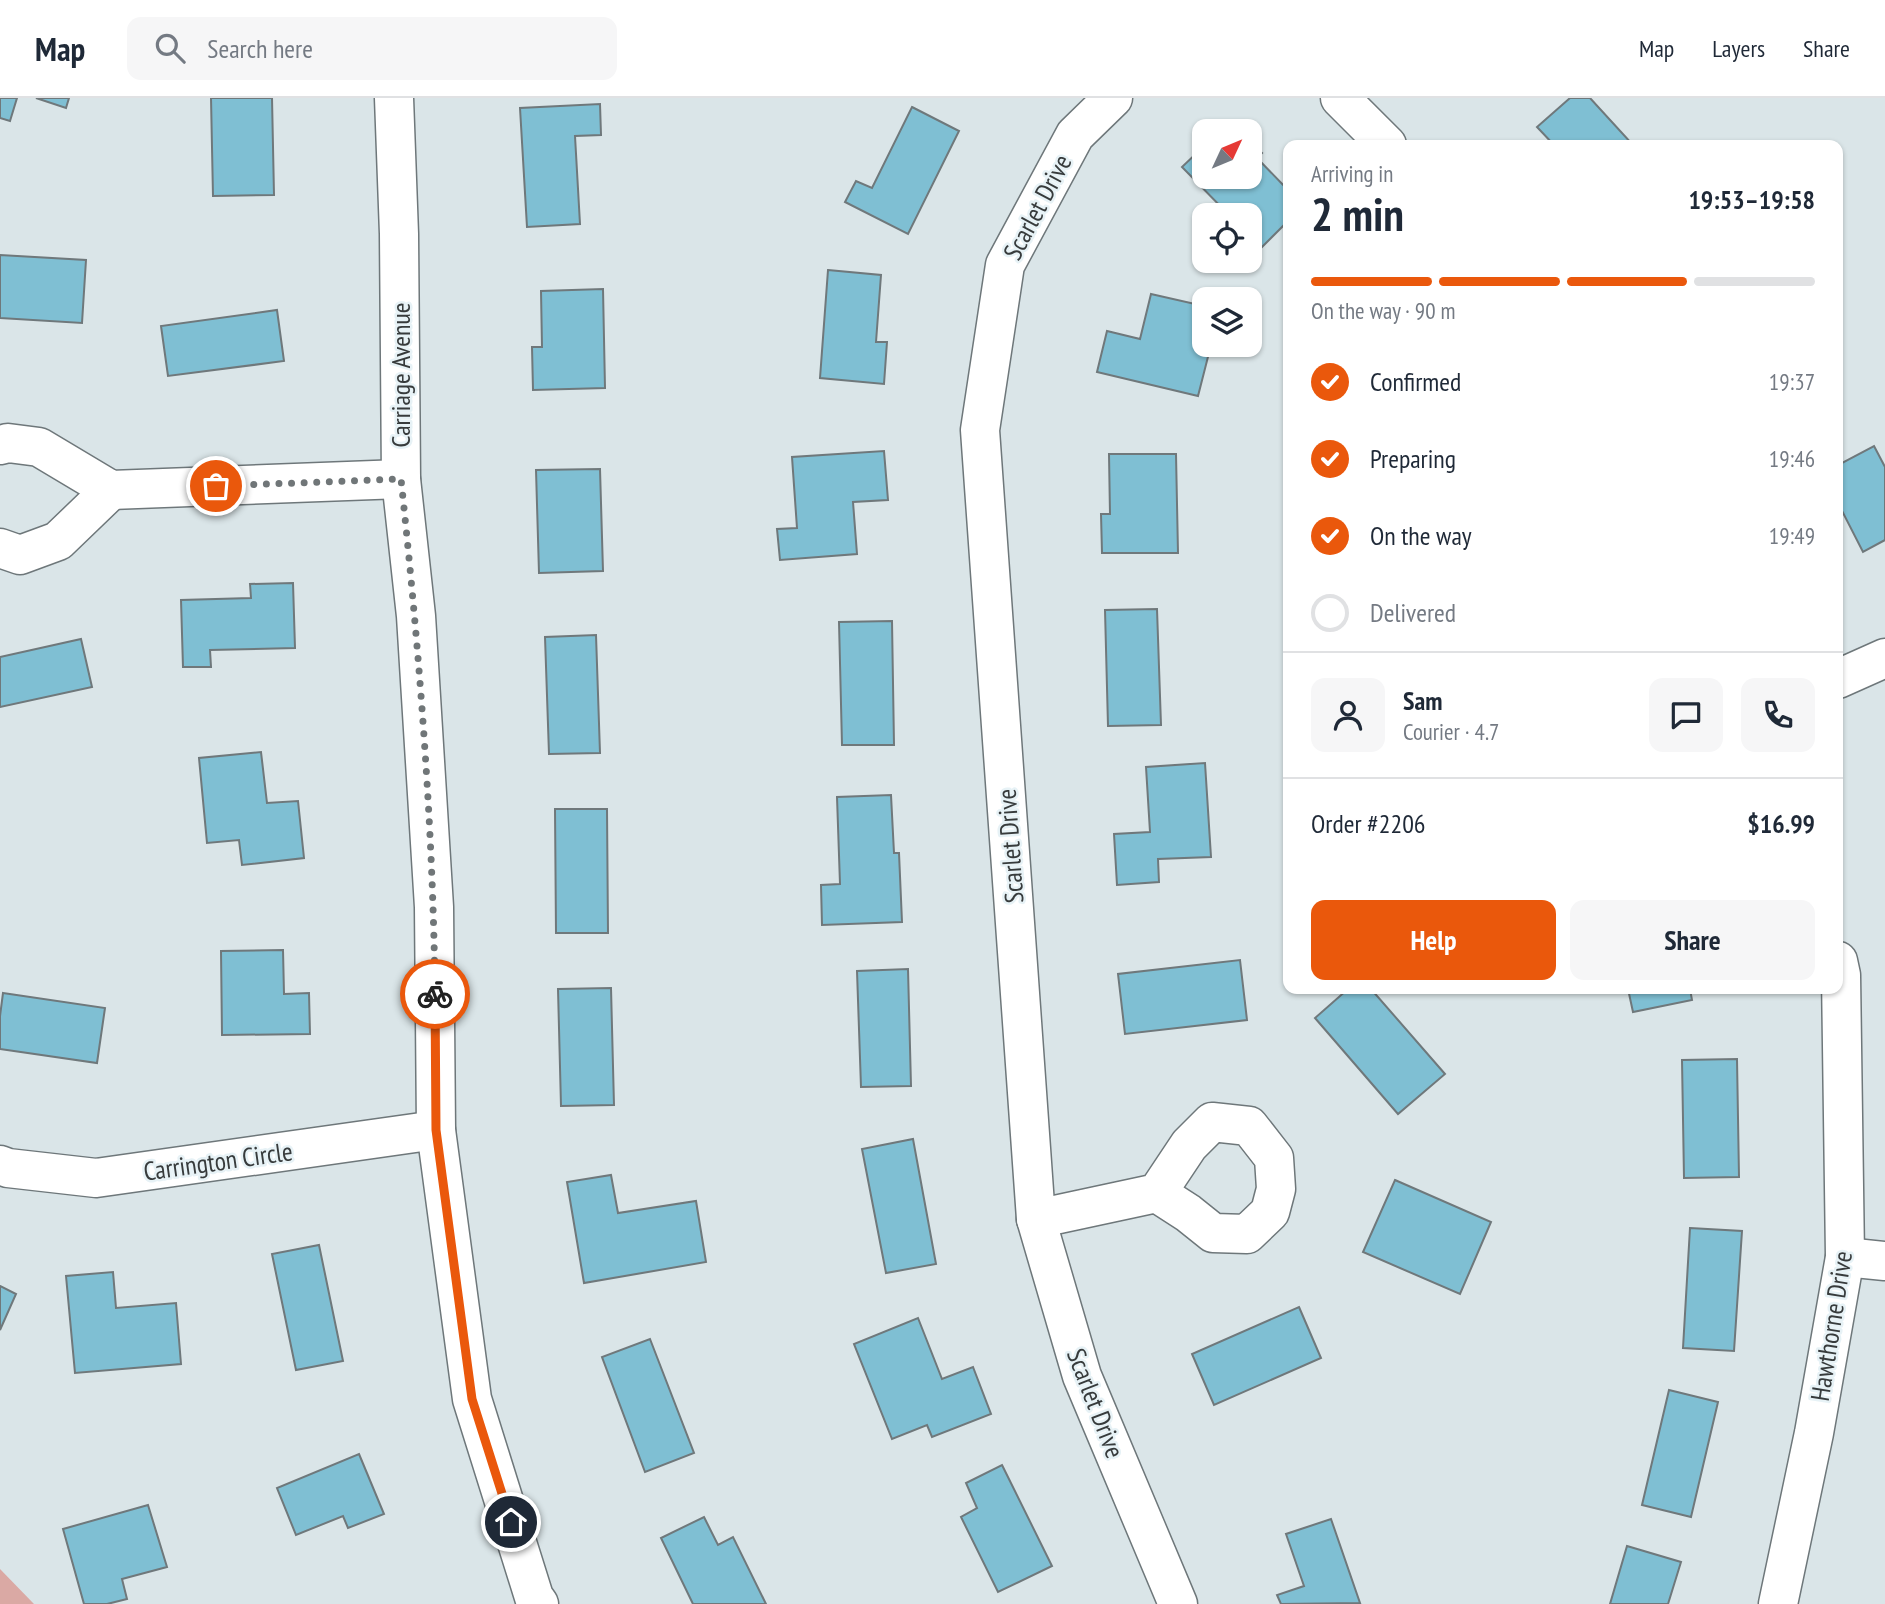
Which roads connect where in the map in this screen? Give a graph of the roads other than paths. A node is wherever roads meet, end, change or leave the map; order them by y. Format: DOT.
graph roads {
  1 [pos="394,98"];
  2 [pos="1112,98"];
  3 [pos="1340,98"];
  4 [pos="1382,140"];
  5 [pos="0,445"];
  6 [pos="401,479"];
  7 [pos="111,490"];
  8 [pos="0,548"];
  9 [pos="1885,658"];
  10 [pos="1843,677"];
  11 [pos="1842,994"];
  12 [pos="436,1130"];
  13 [pos="0,1165"];
  14 [pos="1157,1193"];
  15 [pos="1036,1219"];
  16 [pos="1846,1257"];
  17 [pos="1885,1261"];
  18 [pos="529,1602"];
  19 [pos="1178,1604"];
  20 [pos="1779,1604"];
  1 -- 6 [label="street, Carriage Avenue"];
  2 -- 15 [label="street, Scarlet Drive"];
  3 -- 4 [label="street"];
  5 -- 7 [label="street"];
  6 -- 7 [label="street"];
  6 -- 12 [label="street, Carriage Avenue"];
  7 -- 8 [label="street"];
  9 -- 10 [label="street"];
  11 -- 16 [label="street, Hawthorne Drive"];
  12 -- 13 [label="street, Carrington Circle"];
  12 -- 18 [label="street, Carriage Avenue"];
  14 -- 15 [label="street"];
  15 -- 19 [label="street, Scarlet Drive"];
  16 -- 17 [label="street"];
  16 -- 20 [label="street, Hawthorne Drive"];
}
